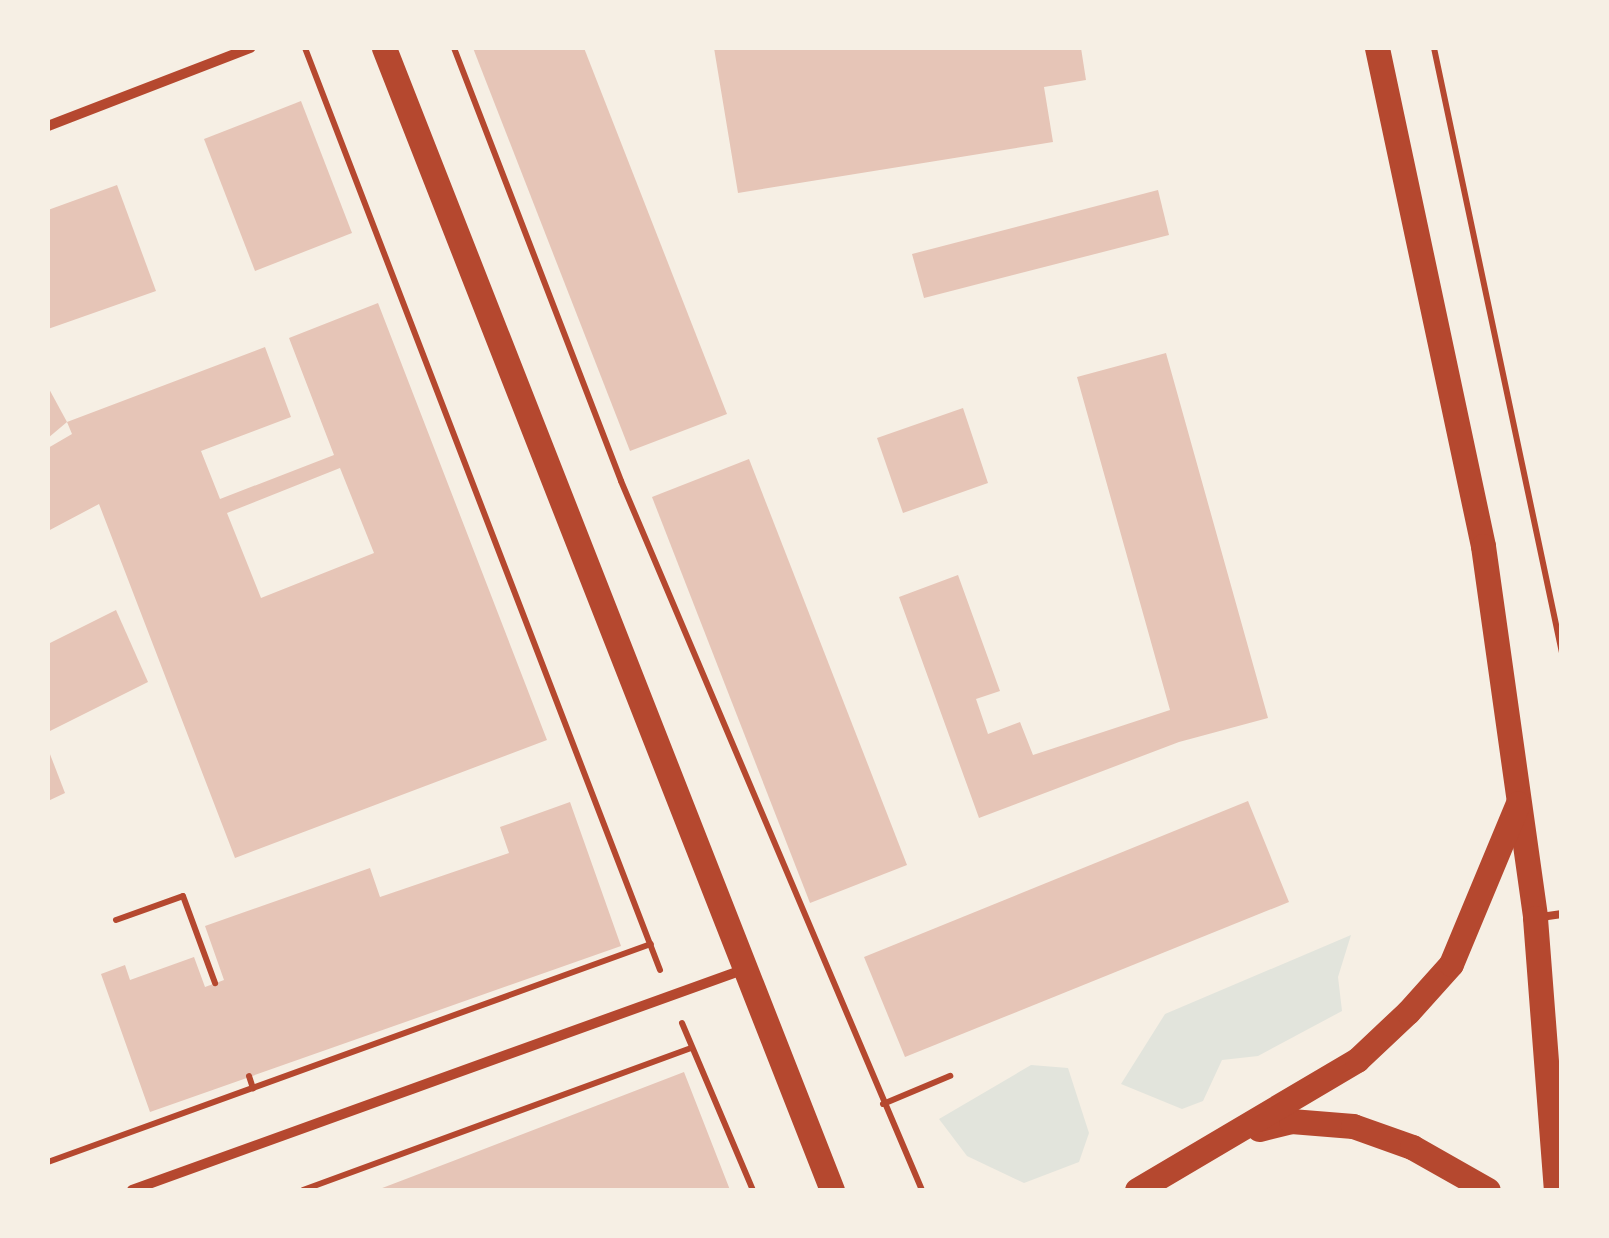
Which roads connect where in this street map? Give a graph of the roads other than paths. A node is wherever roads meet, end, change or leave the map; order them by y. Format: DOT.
graph roads {
  1 [pos="250,48"];
  2 [pos="384,48"];
  3 [pos="1377,48"];
  4 [pos="48,126"];
  5 [pos="1520,798"];
  6 [pos="1562,914"];
  7 [pos="1534,918"];
  8 [pos="745,969"];
  9 [pos="1240,1133"];
  10 [pos="132,1190"];
  11 [pos="832,1190"];
  12 [pos="1137,1190"];
  13 [pos="1488,1190"];
  14 [pos="1556,1190"];
  1 -- 4 [label="street"];
  2 -- 8 [label="main road"];
  3 -- 5 [label="main road"];
  5 -- 7 [label="main road"];
  5 -- 9 [label="main road"];
  6 -- 7 [label="lane"];
  7 -- 14 [label="main road"];
  8 -- 10 [label="street"];
  8 -- 11 [label="main road"];
  9 -- 12 [label="main road"];
  9 -- 13 [label="main road"];
}
